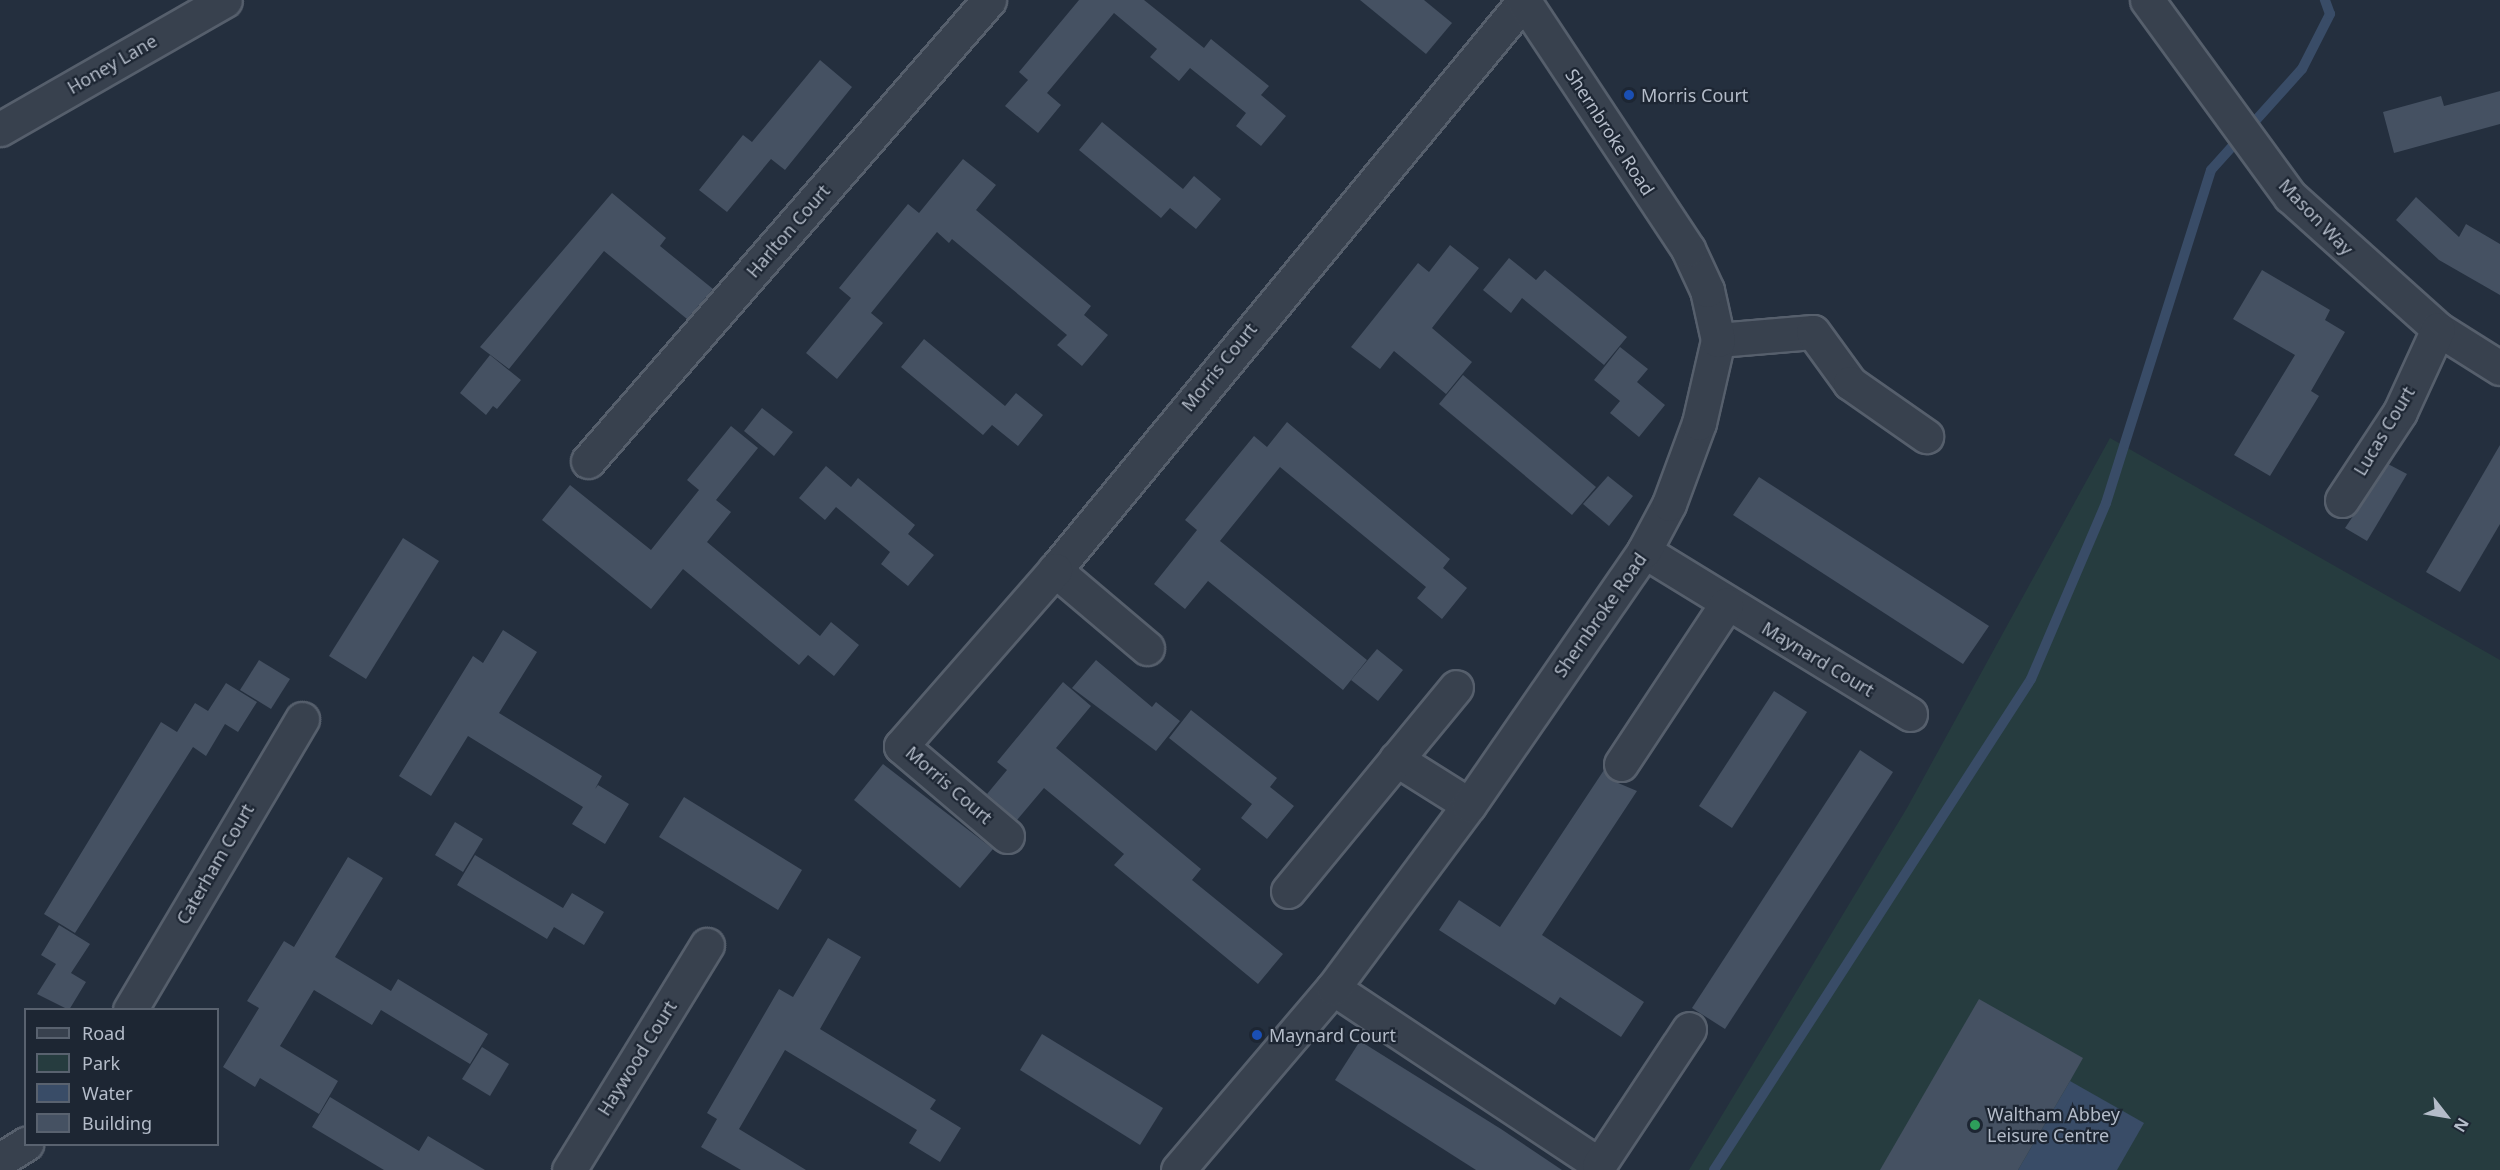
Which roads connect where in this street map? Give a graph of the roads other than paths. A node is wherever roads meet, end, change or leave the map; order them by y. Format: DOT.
graph roads {
  1 [pos="225,0"];
  2 [pos="989,0"];
  3 [pos="1524,0"];
  4 [pos="2147,0"];
  5 [pos="0,129"];
  6 [pos="2438,329"];
  7 [pos="1718,340"];
  8 [pos="2500,368"];
  9 [pos="1926,436"];
  10 [pos="588,461"];
  11 [pos="2342,500"];
  12 [pos="1644,551"];
  13 [pos="1055,570"];
  14 [pos="1726,605"];
  15 [pos="1147,648"];
  16 [pos="1456,687"];
  17 [pos="1910,714"];
  18 [pos="302,719"];
  19 [pos="1396,759"];
  20 [pos="1621,765"];
  21 [pos="1468,805"];
  22 [pos="1007,836"];
  23 [pos="1288,891"];
  24 [pos="706,945"];
  25 [pos="1333,988"];
  26 [pos="131,1008"];
  27 [pos="1689,1029"];
  28 [pos="24,1145"];
  29 [pos="0,1160"];
  30 [pos="569,1170"];
  31 [pos="1178,1170"];
  1 -- 5 [label="street, Honey Lane"];
  2 -- 10 [label="street, Harlton Court"];
  3 -- 7 [label="street, Shernbroke Road"];
  3 -- 13 [label="street, Morris Court"];
  4 -- 6 [label="street, Mason Way"];
  6 -- 8 [label="street, Mason Way"];
  6 -- 11 [label="street, Lucas Court"];
  7 -- 9 [label="street"];
  7 -- 12 [label="street, Shernbroke Road"];
  12 -- 14 [label="street, Maynard Court"];
  12 -- 21 [label="street, Shernbroke Road"];
  13 -- 15 [label="street"];
  13 -- 22 [label="street, Morris Court"];
  14 -- 17 [label="street, Maynard Court"];
  14 -- 20 [label="street"];
  16 -- 19 [label="street"];
  18 -- 26 [label="street, Caterham Court"];
  19 -- 21 [label="street"];
  19 -- 23 [label="street"];
  21 -- 25 [label="street, Shernbroke Road"];
  24 -- 30 [label="street, Haywood Court"];
  25 -- 27 [label="street"];
  25 -- 31 [label="street, Shernbroke Road"];
  28 -- 29 [label="street"];
}
